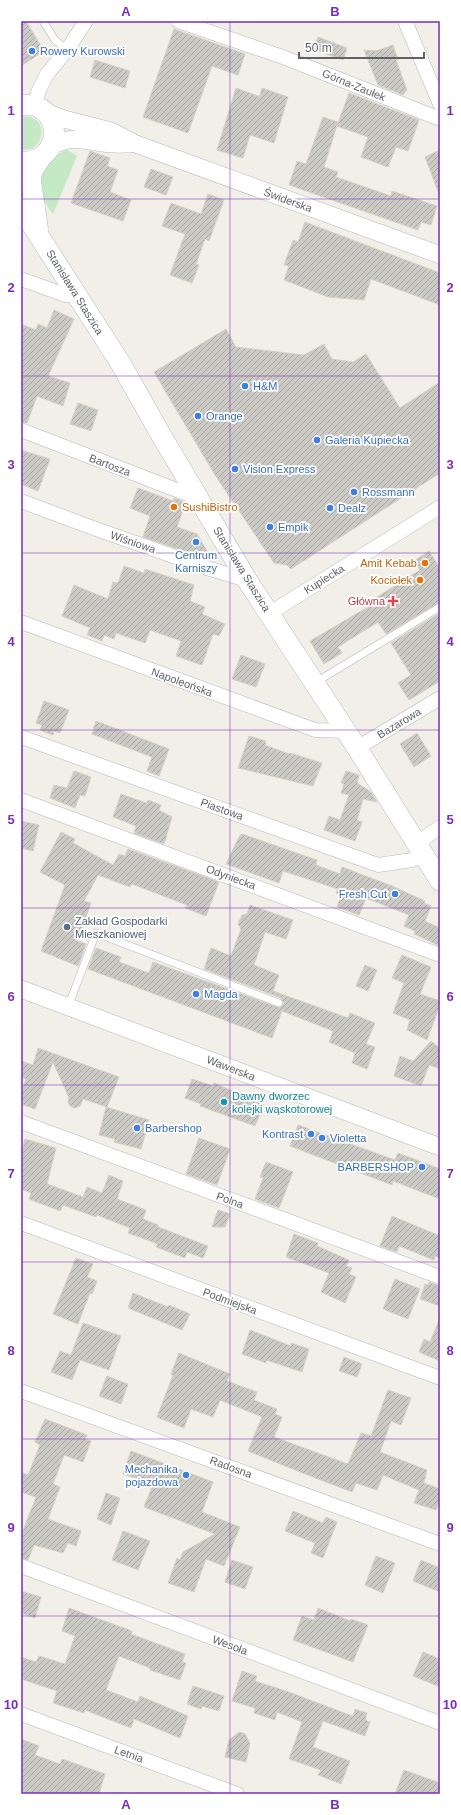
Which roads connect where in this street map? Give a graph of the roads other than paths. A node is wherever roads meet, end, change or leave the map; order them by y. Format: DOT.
graph roads {
  1 [pos="43,21"];
  2 [pos="86,21"];
  3 [pos="178,21"];
  4 [pos="405,21"];
  5 [pos="67,50"];
  6 [pos="440,104"];
  7 [pos="33,107"];
  8 [pos="440,118"];
  9 [pos="136,144"];
  10 [pos="38,155"];
  11 [pos="21,208"];
  12 [pos="38,233"];
  13 [pos="440,255"];
  14 [pos="21,279"];
  15 [pos="76,295"];
  16 [pos="21,430"];
  17 [pos="200,499"];
  18 [pos="21,501"];
  19 [pos="440,506"];
  20 [pos="247,580"];
  21 [pos="440,606"];
  22 [pos="270,613"];
  23 [pos="21,622"];
  24 [pos="314,683"];
  25 [pos="440,698"];
  26 [pos="346,730"];
  27 [pos="21,737"];
  28 [pos="357,748"];
  29 [pos="21,800"];
  30 [pos="440,827"];
  31 [pos="420,850"];
  32 [pos="440,881"];
  33 [pos="440,954"];
  34 [pos="21,989"];
  35 [pos="279,1003"];
  36 [pos="68,1007"];
  37 [pos="21,1122"];
  38 [pos="440,1147"];
  39 [pos="21,1223"];
  40 [pos="440,1277"];
  41 [pos="440,1378"];
  42 [pos="21,1391"];
  43 [pos="440,1544"];
  44 [pos="21,1566"];
  45 [pos="21,1714"];
  46 [pos="440,1723"];
  47 [pos="237,1794"];
  1 -- 5 [label="lane"];
  2 -- 5 [label="street"];
  3 -- 8 [label="street, Górna-Zaułek"];
  4 -- 6 [label="street"];
  5 -- 7 [label="street"];
  7 -- 9 [label="street, Świderska"];
  7 -- 10 [label="main road"];
  9 -- 10 [label="street, Świderska"];
  9 -- 13 [label="street, Świderska"];
  10 -- 12 [label="main road, Stanisława Staszica"];
  11 -- 12 [label="main road, Stanisława Staszica"];
  12 -- 15 [label="main road, Stanisława Staszica"];
  14 -- 15 [label="street"];
  15 -- 17 [label="main road, Stanisława Staszica"];
  16 -- 17 [label="street, Bartosza"];
  17 -- 20 [label="main road, Stanisława Staszica"];
  18 -- 20 [label="street, Wiśniowa"];
  19 -- 22 [label="street, Kupiecka"];
  20 -- 22 [label="main road, Stanisława Staszica"];
  21 -- 24 [label="lane"];
  22 -- 24 [label="main road, Stanisława Staszica"];
  23 -- 26 [label="street, Napoleońska"];
  24 -- 26 [label="main road, Stanisława Staszica"];
  25 -- 28 [label="street, Bazarowa"];
  26 -- 28 [label="main road, Stanisława Staszica"];
  27 -- 31 [label="street, Piastowa"];
  28 -- 31 [label="main road, Stanisława Staszica"];
  29 -- 33 [label="street, Odyniecka"];
  30 -- 31 [label="street, Piastowa"];
  31 -- 32 [label="main road, Stanisława Staszica"];
  34 -- 36 [label="street, Wawerska"];
  35 -- 36 [label="lane"];
  36 -- 38 [label="street, Wawerska"];
  37 -- 40 [label="street, Polna"];
  39 -- 41 [label="street, Podmiejska"];
  42 -- 43 [label="street, Radosna"];
  44 -- 46 [label="street, Wesoła"];
  45 -- 47 [label="street, Letnia"];
}
